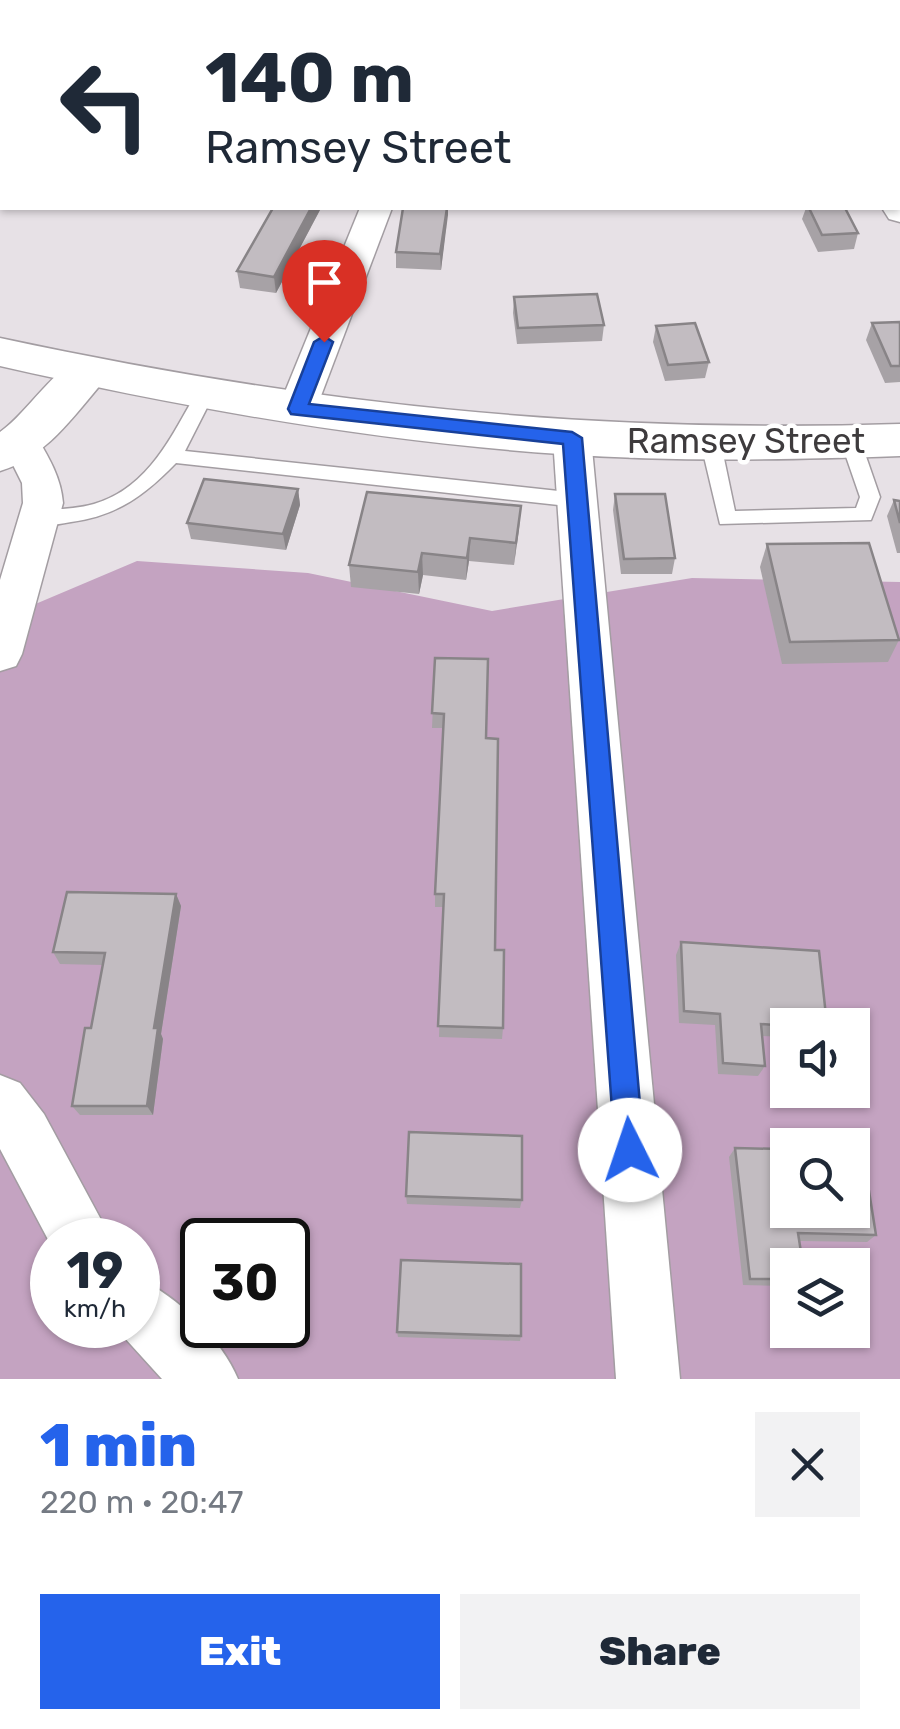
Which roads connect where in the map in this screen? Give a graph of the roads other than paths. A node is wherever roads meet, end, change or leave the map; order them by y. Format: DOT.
graph roads {
  1 [pos="375,210"];
  2 [pos="0,352"];
  3 [pos="86,372"];
  4 [pos="205,394"];
  5 [pos="297,409"];
  6 [pos="572,438"];
  7 [pos="900,440"];
  8 [pos="851,442"];
  9 [pos="710,444"];
  10 [pos="10,449"];
  11 [pos="172,456"];
  12 [pos="577,500"];
  13 [pos="38,519"];
  14 [pos="0,654"];
  15 [pos="0,1103"];
  16 [pos="68,1218"];
  17 [pos="160,1332"];
  18 [pos="206,1379"];
  19 [pos="648,1379"];
  1 -- 5 [label="street"];
  2 -- 3 [label="main road, Ramsey Street"];
  3 -- 4 [label="main road, Ramsey Street"];
  3 -- 10 [label="main road"];
  4 -- 5 [label="main road, Ramsey Street"];
  4 -- 11 [label="lane"];
  5 -- 6 [label="main road, Ramsey Street"];
  6 -- 9 [label="main road, Ramsey Street"];
  6 -- 12 [label="street"];
  7 -- 8 [label="main road, Ramsey Street"];
  8 -- 9 [label="main road, Ramsey Street"];
  8 -- 9 [label="lane"];
  10 -- 13 [label="street"];
  11 -- 12 [label="lane"];
  11 -- 13 [label="lane"];
  12 -- 19 [label="street"];
  13 -- 14 [label="street"];
  15 -- 16 [label="street"];
  17 -- 18 [label="street"];
}
